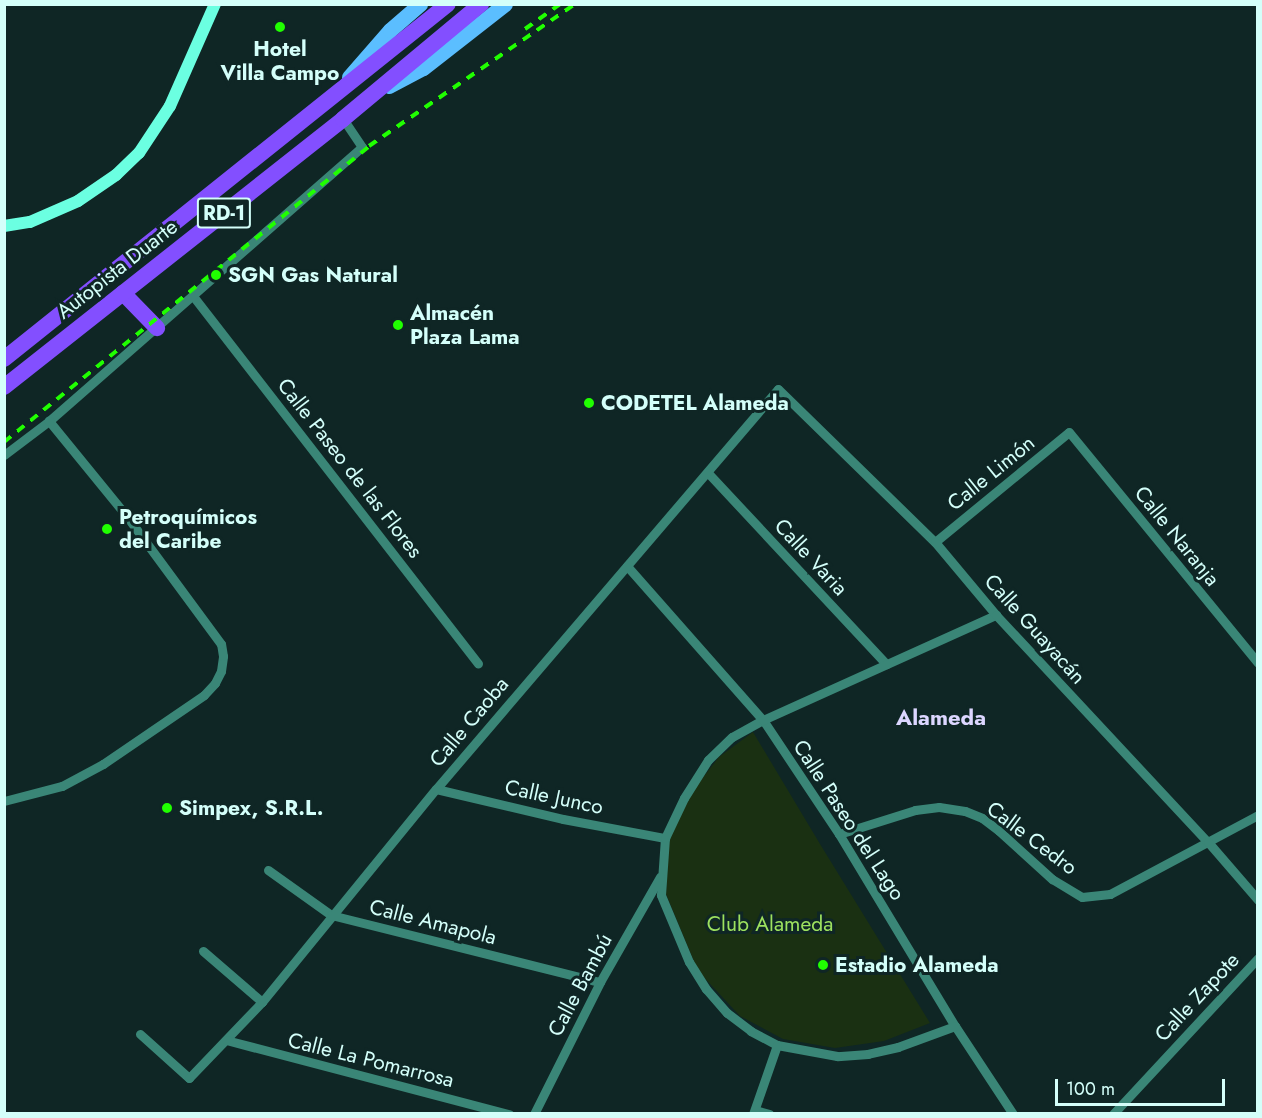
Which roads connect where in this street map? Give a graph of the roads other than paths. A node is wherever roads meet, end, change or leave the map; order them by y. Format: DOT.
graph roads {
  1 [pos="215,4"];
  2 [pos="420,4"];
  3 [pos="448,4"];
  4 [pos="481,4"];
  5 [pos="505,4"];
  6 [pos="335,93"];
  7 [pos="368,98"];
  8 [pos="343,119"];
  9 [pos="4,226"];
  10 [pos="123,293"];
  11 [pos="193,296"];
  12 [pos="157,328"];
  13 [pos="4,359"];
  14 [pos="4,387"];
  15 [pos="778,390"];
  16 [pos="49,421"];
  17 [pos="1069,432"];
  18 [pos="4,455"];
  19 [pos="709,474"];
  20 [pos="935,542"];
  21 [pos="627,566"];
  22 [pos="996,615"];
  23 [pos="478,663"];
  24 [pos="1257,663"];
  25 [pos="886,664"];
  26 [pos="763,720"];
  27 [pos="436,789"];
  28 [pos="4,801"];
  29 [pos="1257,815"];
  30 [pos="839,834"];
  31 [pos="665,838"];
  32 [pos="1208,842"];
  33 [pos="268,870"];
  34 [pos="661,875"];
  35 [pos="1257,900"];
  36 [pos="331,915"];
  37 [pos="203,951"];
  38 [pos="1257,958"];
  39 [pos="600,982"];
  40 [pos="262,1002"];
  41 [pos="956,1026"];
  42 [pos="140,1034"];
  43 [pos="226,1040"];
  44 [pos="777,1045"];
  45 [pos="754,1112"];
  46 [pos="509,1113"];
  47 [pos="534,1113"];
  48 [pos="769,1113"];
  49 [pos="1014,1113"];
  50 [pos="1113,1113"];
  1 -- 9 [label="main road"];
  2 -- 6 [label="main road, Autopista Duarte"];
  3 -- 6 [label="highway, Autopista Duarte / RD-1"];
  4 -- 7 [label="highway, Autopista Duarte / RD-1"];
  5 -- 7 [label="main road"];
  6 -- 13 [label="highway, Autopista Duarte / RD-1"];
  7 -- 8 [label="highway, Autopista Duarte / RD-1"];
  8 -- 10 [label="highway, Autopista Duarte / RD-1"];
  8 -- 11 [label="street"];
  10 -- 12 [label="highway"];
  10 -- 14 [label="highway, Autopista Duarte / RD-1"];
  11 -- 12 [label="street"];
  11 -- 23 [label="street, Calle Paseo de las Flores"];
  12 -- 16 [label="street"];
  15 -- 19 [label="street, Calle Caoba"];
  15 -- 20 [label="street, Calle Guayacán"];
  16 -- 18 [label="street"];
  16 -- 28 [label="street"];
  17 -- 20 [label="street, Calle Limón"];
  17 -- 24 [label="street, Calle Naranja"];
  19 -- 21 [label="street, Calle Caoba"];
  19 -- 25 [label="street, Calle Varia"];
  20 -- 22 [label="street, Calle Guayacán"];
  21 -- 26 [label="street, Calle Paseo del Lago"];
  21 -- 27 [label="street, Calle Caoba"];
  22 -- 25 [label="street"];
  22 -- 32 [label="street, Calle Guayacán"];
  25 -- 26 [label="street"];
  26 -- 30 [label="street, Calle Paseo del Lago"];
  26 -- 31 [label="street"];
  27 -- 31 [label="street, Calle Junco"];
  27 -- 36 [label="street, Calle Caoba"];
  29 -- 32 [label="street, Calle Cedro"];
  30 -- 32 [label="street, Calle Cedro"];
  30 -- 41 [label="street, Calle Paseo del Lago"];
  31 -- 34 [label="street"];
  32 -- 35 [label="street, Calle Guayacán"];
  33 -- 36 [label="street, Calle Amapola"];
  34 -- 39 [label="street, Calle Bambú"];
  34 -- 44 [label="street"];
  36 -- 39 [label="street, Calle Amapola"];
  36 -- 40 [label="street, Calle Caoba"];
  37 -- 40 [label="street"];
  38 -- 50 [label="street, Calle Zapote"];
  39 -- 47 [label="street, Calle Bambú"];
  40 -- 43 [label="street, Calle Caoba"];
  41 -- 44 [label="street"];
  41 -- 49 [label="street, Calle Paseo del Lago"];
  42 -- 43 [label="street, Calle Caoba"];
  43 -- 46 [label="street, Calle La Pomarrosa"];
  44 -- 45 [label="street"];
  45 -- 48 [label="street"];
}
